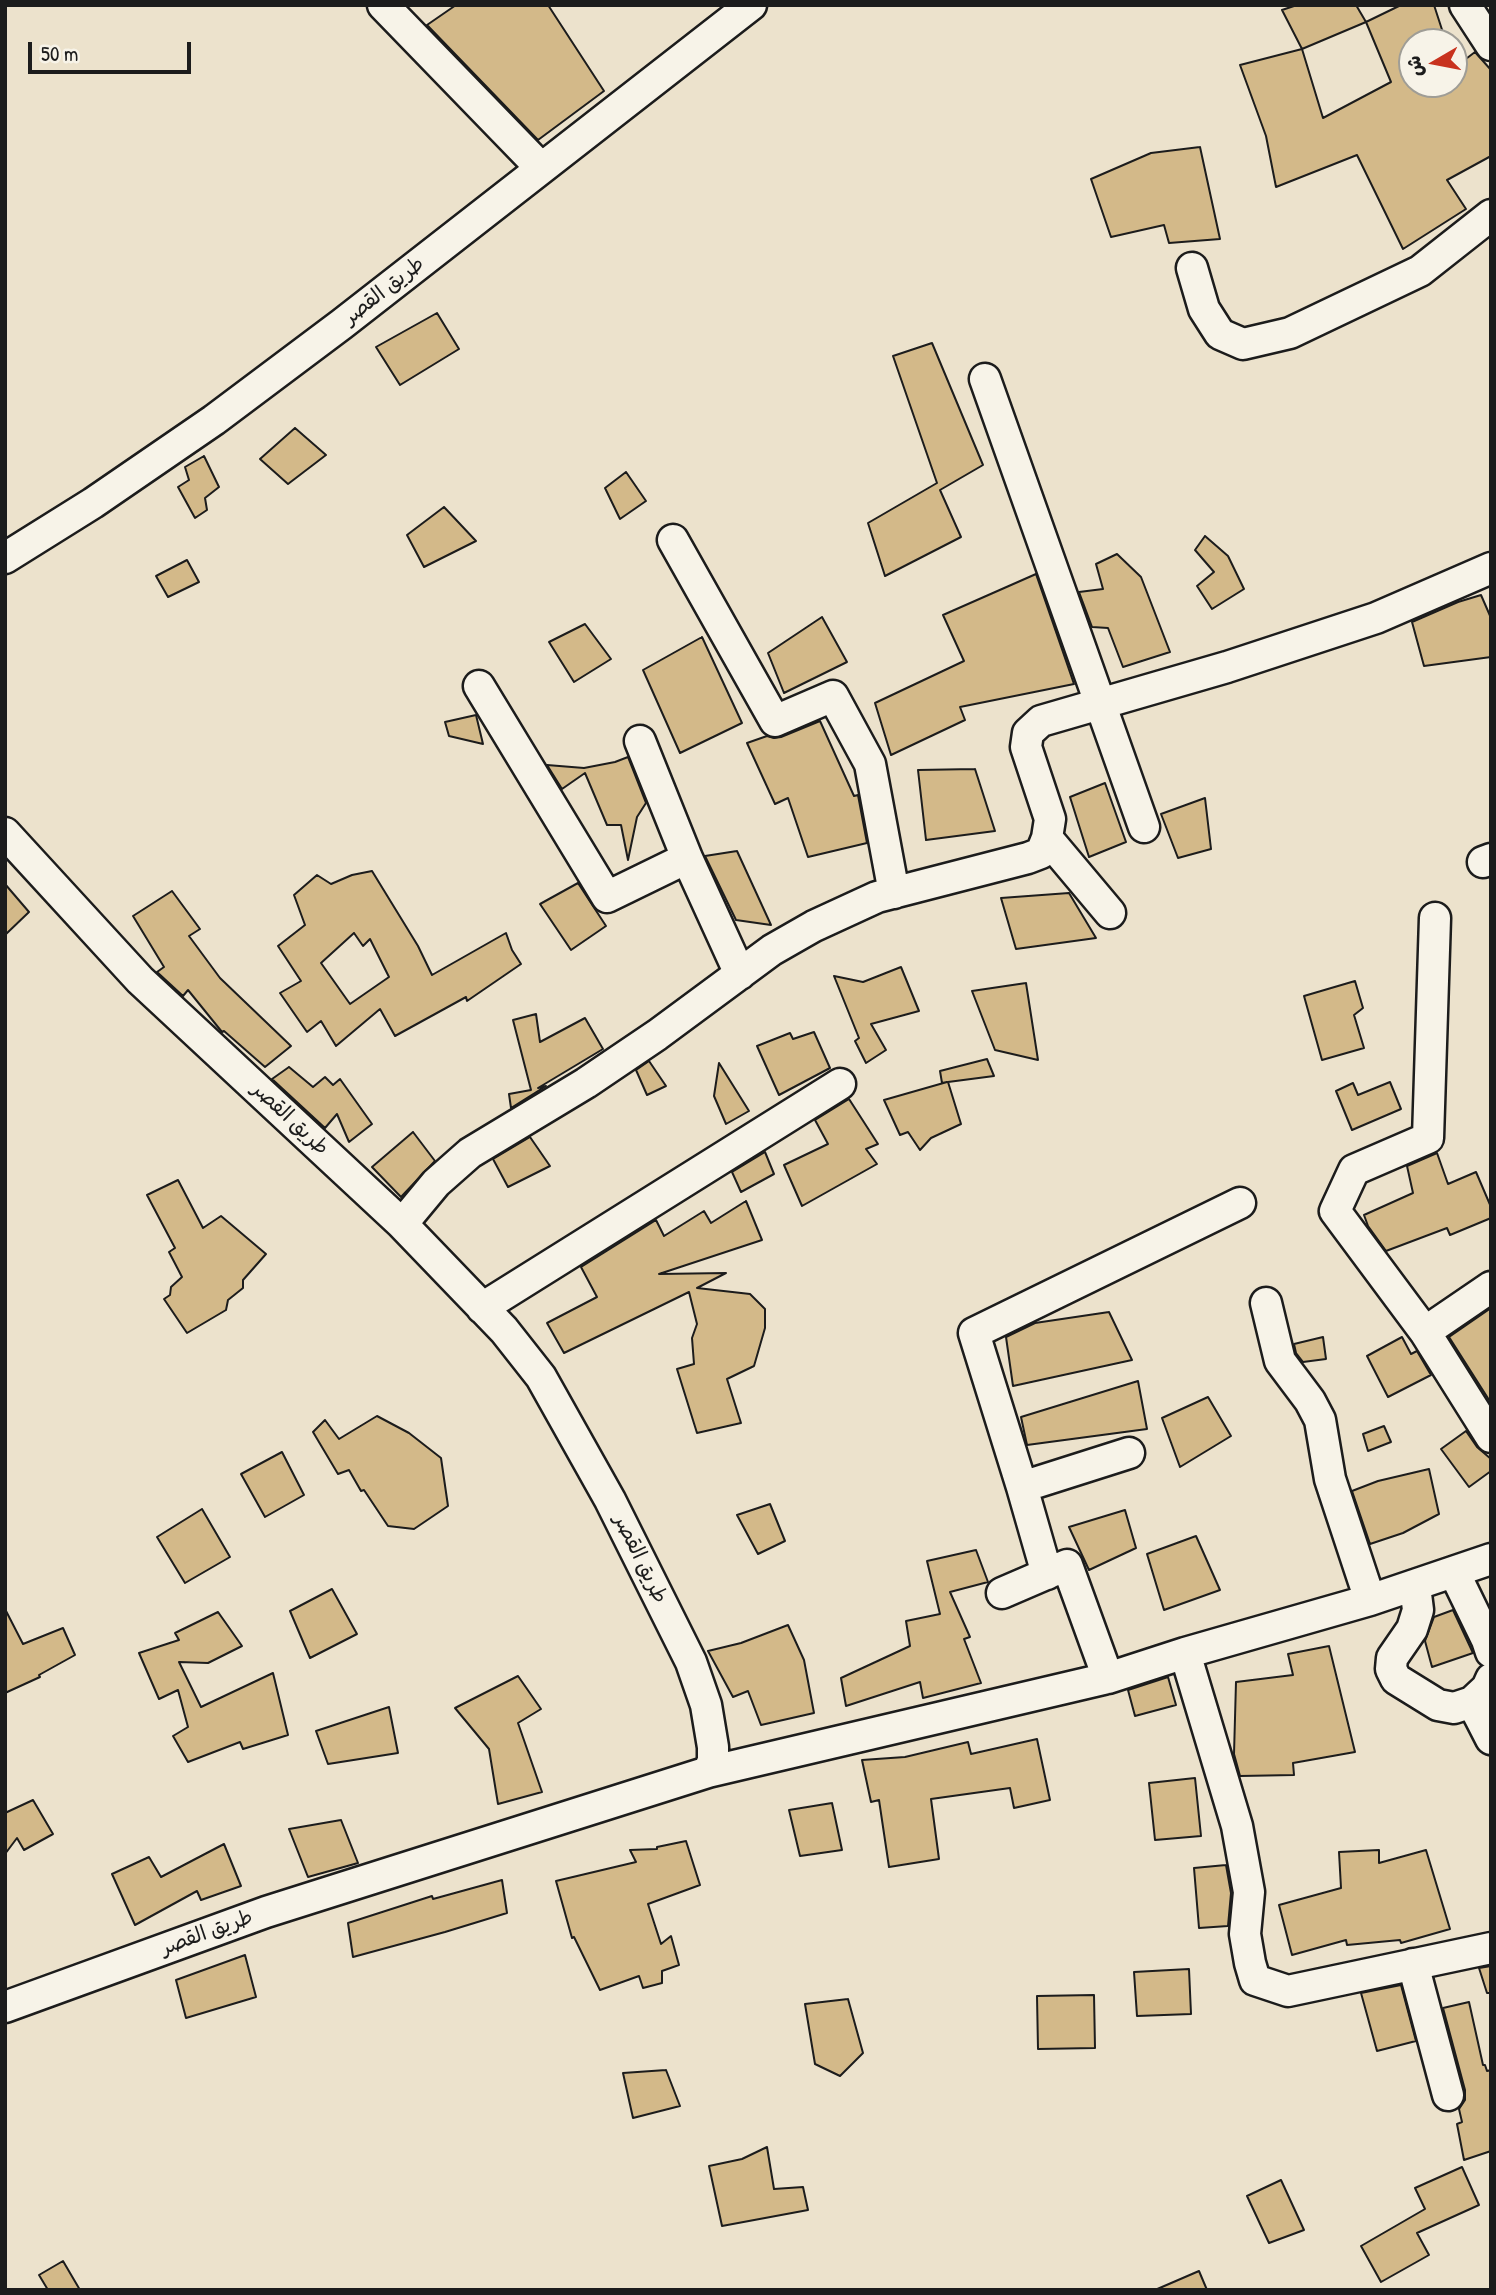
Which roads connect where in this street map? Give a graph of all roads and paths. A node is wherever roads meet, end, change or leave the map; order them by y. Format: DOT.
graph roads {
  1 [pos="383,5"];
  2 [pos="1465,5"];
  3 [pos="744,7"];
  4 [pos="1491,45"];
  5 [pos="541,168"];
  6 [pos="1491,215"];
  7 [pos="1192,268"];
  8 [pos="985,379"];
  9 [pos="673,540"];
  10 [pos="5,558"];
  11 [pos="1491,568"];
  12 [pos="479,687"];
  13 [pos="1101,703"];
  14 [pos="640,741"];
  15 [pos="1144,827"];
  16 [pos="5,833"];
  17 [pos="1048,838"];
  18 [pos="687,859"];
  19 [pos="894,893"];
  20 [pos="1110,913"];
  21 [pos="1435,918"];
  22 [pos="740,974"];
  23 [pos="840,1084"];
  24 [pos="1240,1203"];
  25 [pos="402,1224"];
  26 [pos="1491,1287"];
  27 [pos="1266,1303"];
  28 [pos="482,1308"];
  29 [pos="1425,1332"];
  30 [pos="1491,1437"];
  31 [pos="1129,1453"];
  32 [pos="1022,1487"];
  33 [pos="1491,1559"];
  34 [pos="1454,1572"];
  35 [pos="1047,1574"];
  36 [pos="1415,1586"];
  37 [pos="1002,1593"];
  38 [pos="1370,1600"];
  39 [pos="1491,1651"];
  40 [pos="1185,1653"];
  41 [pos="1108,1678"];
  42 [pos="1482,1691"];
  43 [pos="1491,1739"];
  44 [pos="708,1772"];
  45 [pos="1491,1948"];
  46 [pos="1413,1964"];
  47 [pos="5,2007"];
  48 [pos="1448,2095"];
  1 -- 5 [label="street"];
  2 -- 4 [label="street"];
  3 -- 5 [label="street, طريق القصر"];
  5 -- 10 [label="street, طريق القصر"];
  6 -- 7 [label="street"];
  8 -- 13 [label="street"];
  9 -- 19 [label="street"];
  11 -- 13 [label="street"];
  12 -- 18 [label="street"];
  13 -- 15 [label="street"];
  13 -- 17 [label="street"];
  14 -- 18 [label="street"];
  16 -- 25 [label="street, طريق القصر"];
  17 -- 19 [label="street"];
  17 -- 20 [label="street"];
  18 -- 22 [label="street"];
  19 -- 22 [label="street"];
  21 -- 29 [label="street"];
  22 -- 25 [label="street"];
  23 -- 28 [label="street"];
  24 -- 32 [label="street"];
  25 -- 28 [label="street, طريق القصر"];
  26 -- 29 [label="street"];
  27 -- 38 [label="street"];
  28 -- 44 [label="street, طريق القصر"];
  29 -- 30 [label="street"];
  31 -- 32 [label="street"];
  32 -- 35 [label="street"];
  33 -- 34 [label="street"];
  34 -- 36 [label="street"];
  34 -- 39 [label="street"];
  35 -- 37 [label="street"];
  35 -- 41 [label="street"];
  36 -- 38 [label="street"];
  36 -- 42 [label="street"];
  38 -- 40 [label="street"];
  40 -- 41 [label="street"];
  40 -- 46 [label="street"];
  41 -- 44 [label="street"];
  42 -- 43 [label="street"];
  44 -- 47 [label="street, طريق القصر"];
  45 -- 46 [label="street"];
  46 -- 48 [label="street"];
}
